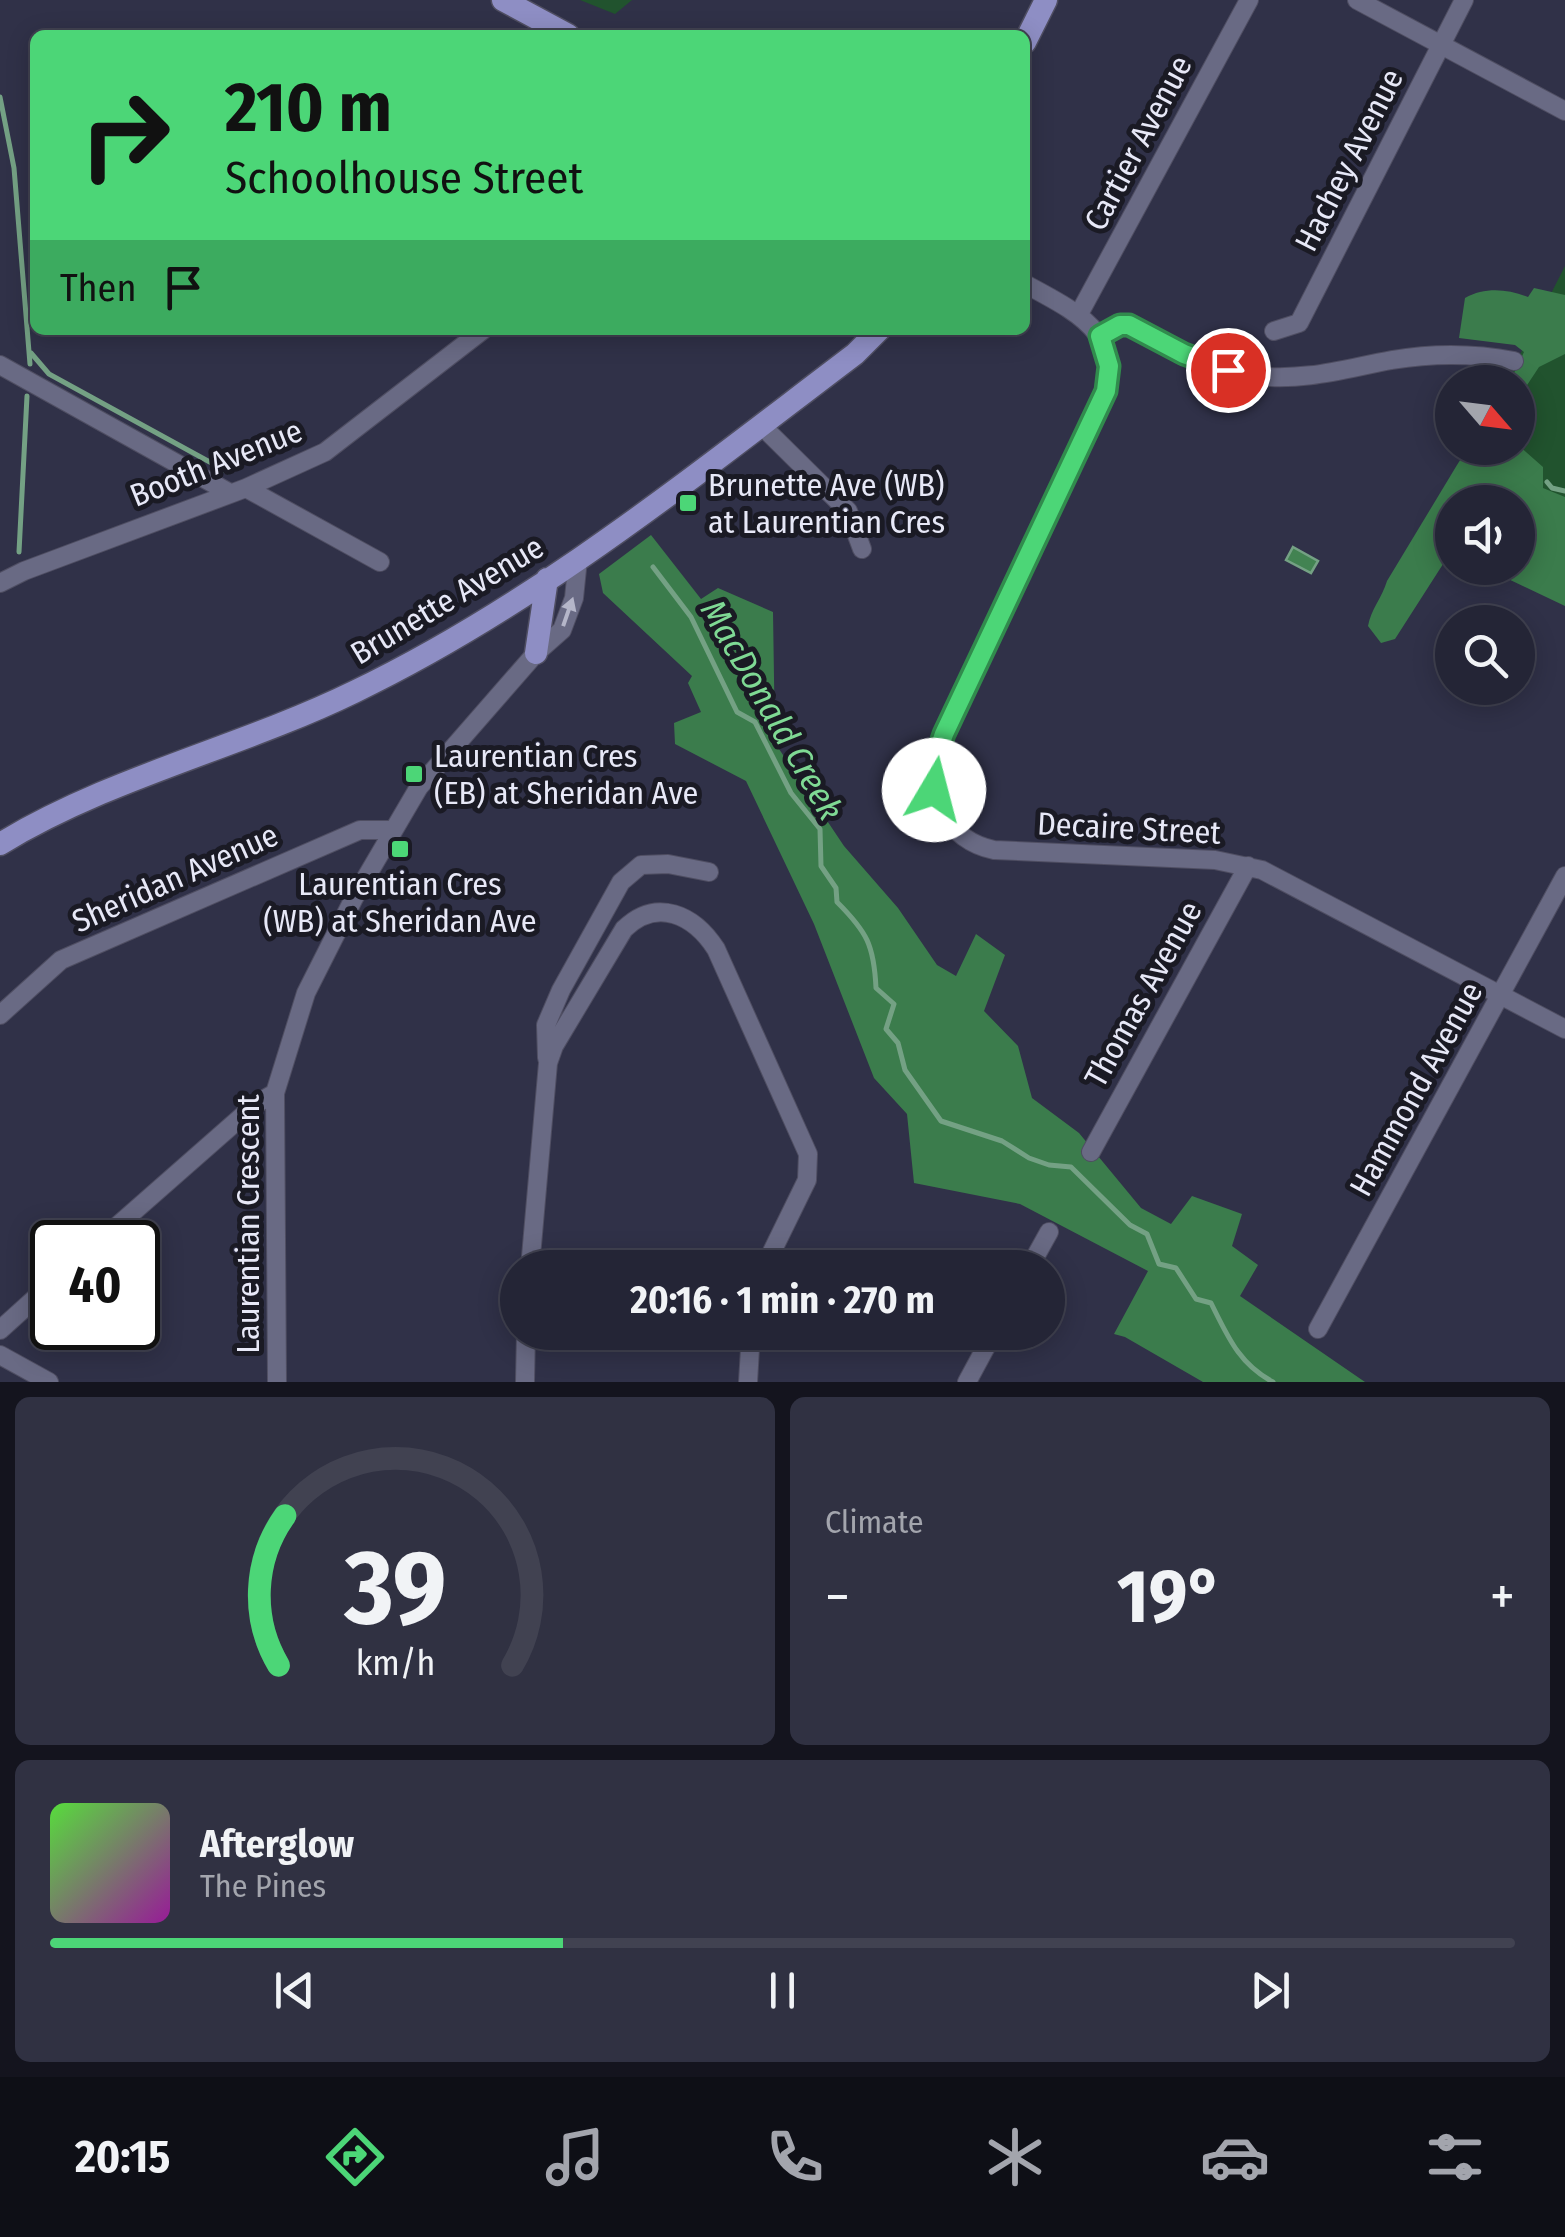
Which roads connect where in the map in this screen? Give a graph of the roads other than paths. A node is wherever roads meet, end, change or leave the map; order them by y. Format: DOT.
graph roads {
  1 [pos="503,0"];
  2 [pos="1046,0"];
  3 [pos="1249,0"];
  4 [pos="1357,0"];
  5 [pos="1464,0"];
  6 [pos="559,30"];
  7 [pos="1030,32"];
  8 [pos="1440,45"];
  9 [pos="1565,111"];
  10 [pos="1030,287"];
  11 [pos="1079,314"];
  12 [pos="1274,331"];
  13 [pos="476,335"];
  14 [pos="875,335"];
  15 [pos="1100,336"];
  16 [pos="1514,361"];
  17 [pos="0,364"];
  18 [pos="761,425"];
  19 [pos="238,490"];
  20 [pos="862,548"];
  21 [pos="578,558"];
  22 [pos="380,562"];
  23 [pos="546,579"];
  24 [pos="0,583"];
  25 [pos="489,617"];
  26 [pos="536,653"];
  27 [pos="391,830"];
  28 [pos="0,844"];
  29 [pos="1248,866"];
  30 [pos="709,872"];
  31 [pos="1565,876"];
  32 [pos="1502,995"];
  33 [pos="0,1015"];
  34 [pos="1565,1028"];
  35 [pos="548,1063"];
  36 [pos="275,1093"];
  37 [pos="1091,1152"];
  38 [pos="123,1220"];
  39 [pos="1048,1232"];
  40 [pos="532,1250"];
  41 [pos="773,1250"];
  42 [pos="1039,1250"];
  43 [pos="30,1303"];
  44 [pos="1318,1329"];
  45 [pos="0,1330"];
  46 [pos="526,1350"];
  47 [pos="749,1350"];
  48 [pos="984,1350"];
  49 [pos="0,1355"];
  50 [pos="49,1382"];
  51 [pos="277,1382"];
  52 [pos="525,1382"];
  53 [pos="748,1382"];
  54 [pos="967,1382"];
  1 -- 6 [label="main road"];
  2 -- 7 [label="main road"];
  3 -- 11 [label="street, Cartier Avenue"];
  4 -- 8 [label="street"];
  5 -- 8 [label="street, Hachey Avenue"];
  8 -- 9 [label="street"];
  8 -- 12 [label="street, Hachey Avenue"];
  10 -- 11 [label="street"];
  11 -- 15 [label="street"];
  13 -- 19 [label="street, Booth Avenue"];
  14 -- 18 [label="main road, Brunette Avenue"];
  15 -- 16 [label="street"];
  15 -- 29 [label="street, Decaire Street"];
  17 -- 19 [label="street"];
  18 -- 20 [label="street"];
  18 -- 21 [label="main road, Brunette Avenue"];
  19 -- 22 [label="street"];
  19 -- 24 [label="street, Booth Avenue"];
  21 -- 23 [label="main road, Brunette Avenue"];
  26 -- 21 [label="street, Laurentian Crescent, one-way"];
  23 -- 25 [label="main road, Brunette Avenue"];
  23 -- 26 [label="main road"];
  25 -- 26 [label="main road"];
  25 -- 28 [label="main road, Brunette Avenue"];
  26 -- 27 [label="street, Laurentian Crescent"];
  27 -- 33 [label="street, Sheridan Avenue"];
  27 -- 36 [label="street, Laurentian Crescent"];
  29 -- 32 [label="street, Decaire Street"];
  29 -- 37 [label="street, Thomas Avenue"];
  30 -- 35 [label="street"];
  31 -- 32 [label="street, Hammond Avenue"];
  32 -- 34 [label="street, Decaire Street"];
  32 -- 44 [label="street, Hammond Avenue"];
  35 -- 40 [label="street"];
  35 -- 41 [label="street"];
  36 -- 38 [label="street"];
  36 -- 51 [label="street, Laurentian Crescent"];
  39 -- 42 [label="street"];
  43 -- 45 [label="street"];
  46 -- 52 [label="street"];
  47 -- 53 [label="street"];
  48 -- 54 [label="street"];
  49 -- 50 [label="street"];
}
